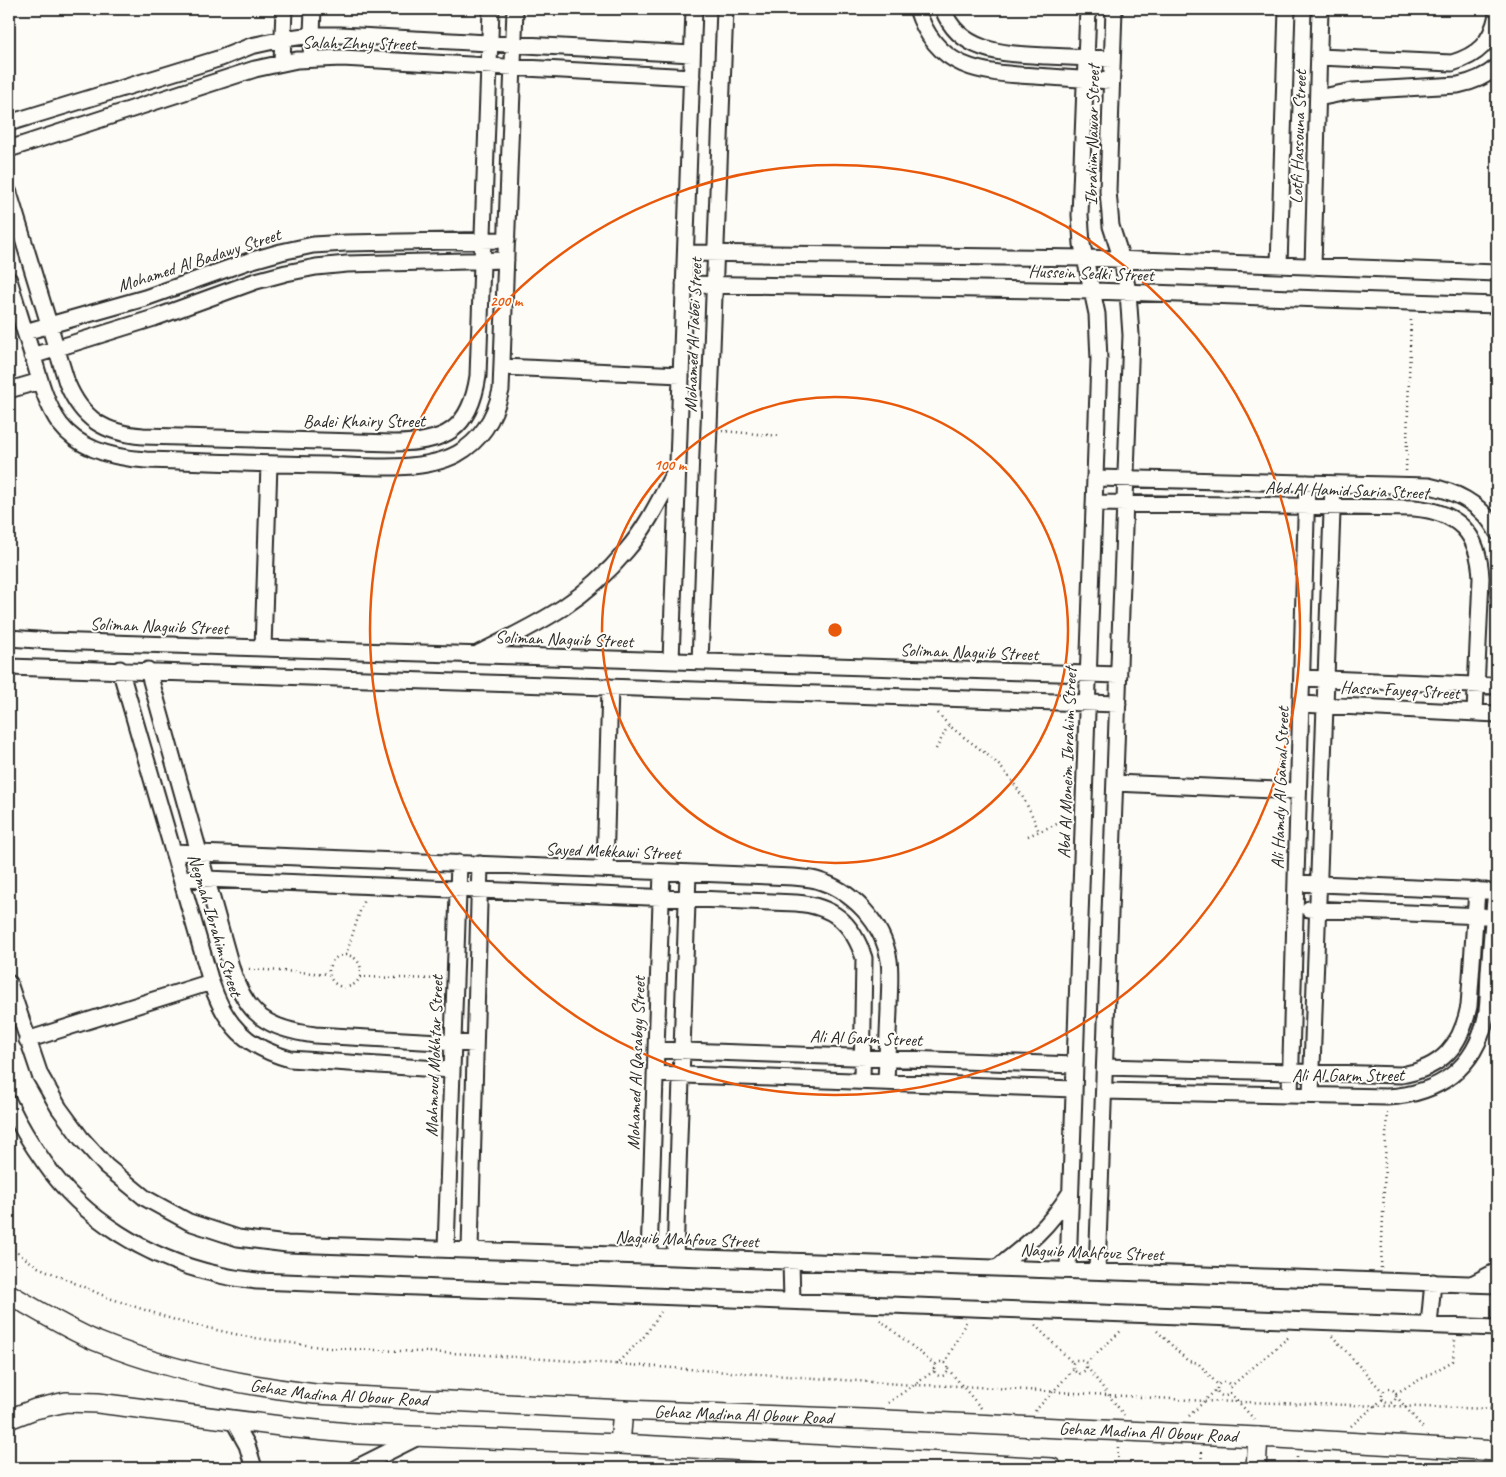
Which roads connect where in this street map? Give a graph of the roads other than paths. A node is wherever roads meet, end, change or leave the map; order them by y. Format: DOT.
graph roads {
  1 [pos="284,9"];
  2 [pos="313,9"];
  3 [pos="491,9"];
  4 [pos="515,9"];
  5 [pos="694,9"];
  6 [pos="725,9"];
  7 [pos="917,9"];
  8 [pos="943,9"];
  9 [pos="1088,9"];
  10 [pos="1114,9"];
  11 [pos="1287,9"];
  12 [pos="1320,9"];
  13 [pos="1497,16"];
  14 [pos="312,35"];
  15 [pos="283,39"];
  16 [pos="490,44"];
  17 [pos="514,45"];
  18 [pos="692,54"];
  19 [pos="1319,57"];
  20 [pos="1086,58"];
  21 [pos="311,59"];
  22 [pos="1112,59"];
  23 [pos="282,62"];
  24 [pos="489,67"];
  25 [pos="1497,67"];
  26 [pos="513,68"];
  27 [pos="692,77"];
  28 [pos="1086,79"];
  29 [pos="1111,81"];
  30 [pos="1318,98"];
  31 [pos="9,122"];
  32 [pos="9,149"];
  33 [pos="9,193"];
  34 [pos="507,240"];
  35 [pos="483,241"];
  36 [pos="686,253"];
  37 [pos="716,253"];
  38 [pos="1086,258"];
  39 [pos="482,260"];
  40 [pos="506,260"];
  41 [pos="1122,260"];
  42 [pos="1279,265"];
  43 [pos="1313,267"];
  44 [pos="1497,273"];
  45 [pos="9,280"];
  46 [pos="684,284"];
  47 [pos="715,285"];
  48 [pos="1094,291"];
  49 [pos="1128,292"];
  50 [pos="1497,305"];
  51 [pos="50,325"];
  52 [pos="25,332"];
  53 [pos="57,348"];
  54 [pos="32,356"];
  55 [pos="503,367"];
  56 [pos="681,375"];
  57 [pos="40,380"];
  58 [pos="9,390"];
  59 [pos="270,464"];
  60 [pos="678,466"];
  61 [pos="1096,478"];
  62 [pos="1126,478"];
  63 [pos="1307,483"];
  64 [pos="1333,484"];
  65 [pos="1095,503"];
  66 [pos="1125,504"];
  67 [pos="1307,507"];
  68 [pos="1332,508"];
  69 [pos="1497,532"];
  70 [pos="9,638"];
  71 [pos="263,648"];
  72 [pos="476,655"];
  73 [pos="671,661"];
  74 [pos="700,662"];
  75 [pos="717,662"];
  76 [pos="9,667"];
  77 [pos="120,670"];
  78 [pos="148,670"];
  79 [pos="1089,674"];
  80 [pos="1119,675"];
  81 [pos="1302,678"];
  82 [pos="1326,679"];
  83 [pos="1476,685"];
  84 [pos="1497,686"];
  85 [pos="610,687"];
  86 [pos="717,690"];
  87 [pos="1088,703"];
  88 [pos="1118,704"];
  89 [pos="1301,704"];
  90 [pos="1325,705"];
  91 [pos="1476,712"];
  92 [pos="1497,714"];
  93 [pos="1115,783"];
  94 [pos="1298,791"];
  95 [pos="173,852"];
  96 [pos="199,853"];
  97 [pos="338,859"];
  98 [pos="410,862"];
  99 [pos="459,863"];
  100 [pos="480,864"];
  101 [pos="527,866"];
  102 [pos="605,869"];
  103 [pos="662,872"];
  104 [pos="688,873"];
  105 [pos="180,878"];
  106 [pos="207,879"];
  107 [pos="1296,883"];
  108 [pos="338,884"];
  109 [pos="1319,884"];
  110 [pos="410,887"];
  111 [pos="459,889"];
  112 [pos="480,890"];
  113 [pos="1476,890"];
  114 [pos="1496,891"];
  115 [pos="527,892"];
  116 [pos="661,898"];
  117 [pos="687,899"];
  118 [pos="1295,908"];
  119 [pos="1318,909"];
  120 [pos="1475,915"];
  121 [pos="1495,916"];
  122 [pos="211,982"];
  123 [pos="9,983"];
  124 [pos="27,1040"];
  125 [pos="454,1043"];
  126 [pos="476,1044"];
  127 [pos="656,1050"];
  128 [pos="682,1050"];
  129 [pos="862,1057"];
  130 [pos="887,1058"];
  131 [pos="1075,1064"];
  132 [pos="1105,1067"];
  133 [pos="1430,1067"];
  134 [pos="452,1070"];
  135 [pos="1290,1072"];
  136 [pos="1312,1072"];
  137 [pos="655,1074"];
  138 [pos="681,1075"];
  139 [pos="862,1081"];
  140 [pos="886,1082"];
  141 [pos="1438,1085"];
  142 [pos="1074,1089"];
  143 [pos="1104,1091"];
  144 [pos="1290,1095"];
  145 [pos="1311,1095"];
  146 [pos="9,1103"];
  147 [pos="1071,1192"];
  148 [pos="446,1249"];
  149 [pos="470,1250"];
  150 [pos="649,1256"];
  151 [pos="675,1257"];
  152 [pos="791,1261"];
  153 [pos="997,1268"];
  154 [pos="1068,1270"];
  155 [pos="1097,1271"];
  156 [pos="1497,1271"];
  157 [pos="1433,1282"];
  158 [pos="1472,1284"];
  159 [pos="1497,1285"];
  160 [pos="9,1294"];
  161 [pos="792,1301"];
  162 [pos="1429,1325"];
  163 [pos="1497,1328"];
  164 [pos="9,1404"];
  165 [pos="35,1408"];
  166 [pos="623,1410"];
  167 [pos="9,1420"];
  168 [pos="233,1420"];
  169 [pos="421,1435"];
  170 [pos="1265,1438"];
  171 [pos="620,1444"];
  172 [pos="1497,1450"];
  173 [pos="254,1468"];
  174 [pos="356,1468"];
  175 [pos="1052,1468"];
  176 [pos="1256,1468"];
  1 -- 15 [label="street"];
  2 -- 14 [label="street"];
  3 -- 16 [label="street, Badei Khairy Street"];
  4 -- 17 [label="street"];
  5 -- 18 [label="street, Mohamed Al Tabei Street"];
  6 -- 37 [label="street, Mohamed Al Tabei Street"];
  7 -- 28 [label="street"];
  8 -- 20 [label="street"];
  9 -- 20 [label="street, Ibrahim Nawar Street"];
  10 -- 22 [label="street, Ibrahim Nawar Street"];
  11 -- 42 [label="street, Lotfi Hassouna Street"];
  12 -- 19 [label="street, Lotfi Hassouna Street"];
  13 -- 19 [label="street"];
  14 -- 15 [label="street, Salah Zhny Street"];
  14 -- 16 [label="street, Salah Zhny Street"];
  14 -- 21 [label="street"];
  15 -- 23 [label="street"];
  15 -- 31 [label="street, Salah Zhny Street"];
  16 -- 17 [label="street, Salah Zhny Street"];
  16 -- 24 [label="street, Badei Khairy Street"];
  17 -- 18 [label="street, Salah Zhny Street"];
  17 -- 26 [label="street"];
  18 -- 27 [label="street, Mohamed Al Tabei Street"];
  19 -- 30 [label="street, Lotfi Hassouna Street"];
  20 -- 22 [label="street"];
  20 -- 28 [label="street, Ibrahim Nawar Street"];
  21 -- 23 [label="street, Salah Zhny Street"];
  21 -- 24 [label="street, Salah Zhny Street"];
  22 -- 29 [label="street, Ibrahim Nawar Street"];
  23 -- 32 [label="street, Salah Zhny Street"];
  24 -- 26 [label="street, Salah Zhny Street"];
  24 -- 35 [label="street, Badei Khairy Street"];
  25 -- 30 [label="street"];
  26 -- 27 [label="street, Salah Zhny Street"];
  26 -- 34 [label="street"];
  27 -- 36 [label="street, Mohamed Al Tabei Street"];
  28 -- 29 [label="street"];
  28 -- 38 [label="street, Ibrahim Nawar Street"];
  29 -- 41 [label="street, Ibrahim Nawar Street"];
  30 -- 43 [label="street, Lotfi Hassouna Street"];
  33 -- 51 [label="street, Badei Khairy Street"];
  34 -- 35 [label="street, Mohamed Al Badawy Street"];
  34 -- 40 [label="street"];
  35 -- 39 [label="street, Badei Khairy Street"];
  35 -- 51 [label="street, Mohamed Al Badawy Street"];
  36 -- 37 [label="street, Hussein Sedki Street"];
  36 -- 46 [label="street, Mohamed Al Tabei Street"];
  37 -- 38 [label="street, Hussein Sedki Street"];
  37 -- 47 [label="street, Mohamed Al Tabei Street"];
  38 -- 41 [label="street, Hussein Sedki Street"];
  38 -- 48 [label="street, Abd Al Moneim Ibrahim Street"];
  39 -- 40 [label="street"];
  39 -- 53 [label="street"];
  39 -- 53 [label="street, Badei Khairy Street"];
  40 -- 55 [label="street"];
  41 -- 42 [label="street, Hussein Sedki Street"];
  41 -- 49 [label="street"];
  42 -- 43 [label="street, Hussein Sedki Street"];
  43 -- 44 [label="street, Hussein Sedki Street"];
  45 -- 52 [label="street"];
  46 -- 47 [label="street, Hussein Sedki Street"];
  46 -- 56 [label="street, Mohamed Al Tabei Street"];
  47 -- 48 [label="street, Hussein Sedki Street"];
  47 -- 74 [label="street, Mohamed Al Tabei Street"];
  48 -- 49 [label="street, Hussein Sedki Street"];
  48 -- 61 [label="street, Abd Al Moneim Ibrahim Street"];
  49 -- 50 [label="street, Hussein Sedki Street"];
  49 -- 62 [label="street"];
  51 -- 52 [label="street, Mohamed Al Badawy Street"];
  51 -- 53 [label="street, Badei Khairy Street"];
  52 -- 54 [label="street"];
  53 -- 54 [label="street"];
  54 -- 57 [label="street"];
  55 -- 56 [label="street"];
  55 -- 59 [label="street"];
  56 -- 60 [label="street, Mohamed Al Tabei Street"];
  57 -- 58 [label="street"];
  57 -- 59 [label="street"];
  59 -- 71 [label="street"];
  60 -- 72 [label="street"];
  60 -- 73 [label="street, Mohamed Al Tabei Street"];
  61 -- 62 [label="street, Abd Al Hamid Saria Street"];
  61 -- 65 [label="street, Abd Al Moneim Ibrahim Street"];
  62 -- 63 [label="street, Abd Al Hamid Saria Street"];
  62 -- 66 [label="street"];
  63 -- 64 [label="street, Abd Al Hamid Saria Street"];
  63 -- 67 [label="street, Ali Hamdy Al Gamal Street"];
  64 -- 68 [label="street"];
  64 -- 69 [label="street, Abd Al Hamid Saria Street"];
  65 -- 66 [label="street, Abd Al Hamid Saria Street"];
  65 -- 79 [label="street, Abd Al Moneim Ibrahim Street"];
  66 -- 67 [label="street, Abd Al Hamid Saria Street"];
  66 -- 80 [label="street"];
  67 -- 68 [label="street, Abd Al Hamid Saria Street"];
  67 -- 81 [label="street, Ali Hamdy Al Gamal Street"];
  68 -- 82 [label="street"];
  68 -- 83 [label="street, Abd Al Hamid Saria Street"];
  70 -- 71 [label="street, Soliman Naguib Street"];
  71 -- 72 [label="street, Soliman Naguib Street"];
  72 -- 73 [label="street, Soliman Naguib Street"];
  73 -- 74 [label="street, Soliman Naguib Street"];
  74 -- 75 [label="street, Soliman Naguib Street"];
  75 -- 79 [label="street, Soliman Naguib Street"];
  75 -- 86 [label="street"];
  76 -- 77 [label="street"];
  77 -- 78 [label="street"];
  77 -- 95 [label="street, Negmah Ibrahim Street"];
  78 -- 85 [label="street"];
  78 -- 96 [label="street, Negmah Ibrahim Street"];
  79 -- 80 [label="street, Soliman Naguib Street"];
  79 -- 87 [label="street, Abd Al Moneim Ibrahim Street"];
  80 -- 88 [label="street"];
  81 -- 82 [label="street, Hassn Fayeq Street"];
  81 -- 89 [label="street, Ali Hamdy Al Gamal Street"];
  82 -- 83 [label="street, Hassn Fayeq Street"];
  82 -- 90 [label="street"];
  83 -- 84 [label="street, Hassn Fayeq Street"];
  83 -- 91 [label="street, Abd Al Hamid Saria Street"];
  85 -- 86 [label="street"];
  85 -- 102 [label="street"];
  86 -- 87 [label="street"];
  87 -- 88 [label="street"];
  87 -- 131 [label="street, Abd Al Moneim Ibrahim Street"];
  88 -- 93 [label="street"];
  89 -- 90 [label="street, Hassn Fayeq Street"];
  89 -- 94 [label="street, Ali Hamdy Al Gamal Street"];
  90 -- 91 [label="street, Hassn Fayeq Street"];
  90 -- 109 [label="street"];
  91 -- 92 [label="street, Hassn Fayeq Street"];
  93 -- 94 [label="street"];
  93 -- 132 [label="street"];
  94 -- 107 [label="street, Ali Hamdy Al Gamal Street"];
  95 -- 96 [label="street, Sayed Mekkawi Street"];
  95 -- 105 [label="street, Negmah Ibrahim Street"];
  96 -- 97 [label="street, Sayed Mekkawi Street"];
  96 -- 106 [label="street, Negmah Ibrahim Street"];
  97 -- 98 [label="street, Sayed Mekkawi Street"];
  97 -- 108 [label="street"];
  98 -- 99 [label="street, Sayed Mekkawi Street"];
  98 -- 110 [label="street"];
  99 -- 100 [label="street, Sayed Mekkawi Street"];
  99 -- 111 [label="street, Mahmoud Mokhtar Street"];
  100 -- 101 [label="street, Sayed Mekkawi Street"];
  100 -- 112 [label="street"];
  101 -- 102 [label="street, Sayed Mekkawi Street"];
  101 -- 115 [label="street"];
  102 -- 103 [label="street, Sayed Mekkawi Street"];
  103 -- 104 [label="street, Sayed Mekkawi Street"];
  103 -- 116 [label="street, Mohamed Al Qasabgy Street"];
  104 -- 117 [label="street"];
  104 -- 130 [label="street, Sayed Mekkawi Street"];
  105 -- 106 [label="street"];
  105 -- 122 [label="street, Negmah Ibrahim Street"];
  106 -- 108 [label="street"];
  106 -- 125 [label="street, Negmah Ibrahim Street"];
  107 -- 109 [label="street"];
  107 -- 118 [label="street, Ali Hamdy Al Gamal Street"];
  108 -- 110 [label="street"];
  109 -- 113 [label="street"];
  109 -- 119 [label="street"];
  110 -- 111 [label="street"];
  111 -- 112 [label="street"];
  111 -- 125 [label="street, Mahmoud Mokhtar Street"];
  112 -- 115 [label="street"];
  112 -- 126 [label="street"];
  113 -- 114 [label="street"];
  113 -- 120 [label="street, Ali Al Garm Street"];
  114 -- 121 [label="street, Ali Al Garm Street"];
  115 -- 116 [label="street"];
  116 -- 117 [label="street"];
  116 -- 127 [label="street, Mohamed Al Qasabgy Street"];
  117 -- 128 [label="street"];
  117 -- 129 [label="street"];
  118 -- 119 [label="street"];
  118 -- 135 [label="street, Ali Hamdy Al Gamal Street"];
  119 -- 120 [label="street"];
  119 -- 136 [label="street"];
  120 -- 121 [label="street"];
  120 -- 133 [label="street, Ali Al Garm Street"];
  121 -- 141 [label="street, Ali Al Garm Street"];
  122 -- 124 [label="street"];
  122 -- 134 [label="street, Negmah Ibrahim Street"];
  123 -- 124 [label="street, Naguib Mahfouz Street"];
  124 -- 148 [label="street, Naguib Mahfouz Street"];
  125 -- 126 [label="street, Negmah Ibrahim Street"];
  125 -- 134 [label="street, Mahmoud Mokhtar Street"];
  126 -- 149 [label="street"];
  127 -- 128 [label="street, Ali Al Garm Street"];
  127 -- 137 [label="street, Mohamed Al Qasabgy Street"];
  128 -- 129 [label="street, Ali Al Garm Street"];
  128 -- 138 [label="street"];
  129 -- 130 [label="street, Ali Al Garm Street"];
  129 -- 139 [label="street"];
  130 -- 131 [label="street, Ali Al Garm Street"];
  130 -- 140 [label="street, Sayed Mekkawi Street"];
  131 -- 142 [label="street, Abd Al Moneim Ibrahim Street"];
  132 -- 135 [label="street, Ali Al Garm Street"];
  132 -- 143 [label="street"];
  133 -- 136 [label="street, Ali Al Garm Street"];
  133 -- 141 [label="street"];
  134 -- 148 [label="street, Mahmoud Mokhtar Street"];
  135 -- 136 [label="street, Ali Al Garm Street"];
  135 -- 144 [label="street, Ali Hamdy Al Gamal Street"];
  136 -- 145 [label="street"];
  137 -- 138 [label="street"];
  137 -- 150 [label="street, Mohamed Al Qasabgy Street"];
  138 -- 139 [label="street"];
  138 -- 151 [label="street"];
  139 -- 140 [label="street"];
  140 -- 142 [label="street"];
  141 -- 145 [label="street, Ali Al Garm Street"];
  142 -- 147 [label="street, Abd Al Moneim Ibrahim Street"];
  143 -- 144 [label="street, Ali Al Garm Street"];
  143 -- 155 [label="street"];
  144 -- 145 [label="street, Ali Al Garm Street"];
  146 -- 161 [label="street"];
  147 -- 153 [label="street"];
  147 -- 154 [label="street, Abd Al Moneim Ibrahim Street"];
  148 -- 149 [label="street, Naguib Mahfouz Street"];
  149 -- 150 [label="street, Naguib Mahfouz Street"];
  150 -- 151 [label="street, Naguib Mahfouz Street"];
  151 -- 152 [label="street, Naguib Mahfouz Street"];
  152 -- 153 [label="street, Naguib Mahfouz Street"];
  152 -- 161 [label="street"];
  153 -- 154 [label="street, Naguib Mahfouz Street"];
  154 -- 155 [label="street, Naguib Mahfouz Street"];
  155 -- 157 [label="street, Naguib Mahfouz Street"];
  156 -- 158 [label="street"];
  157 -- 158 [label="street, Naguib Mahfouz Street"];
  157 -- 162 [label="street"];
  158 -- 159 [label="street, Naguib Mahfouz Street"];
  160 -- 166 [label="main road, Gehaz Madina Al Obour Road"];
  161 -- 162 [label="street"];
  162 -- 163 [label="street"];
  164 -- 165 [label="main road"];
  165 -- 167 [label="main road, Gehaz Madina Al Obour Road"];
  165 -- 168 [label="main road, Gehaz Madina Al Obour Road"];
  166 -- 170 [label="main road, Gehaz Madina Al Obour Road"];
  166 -- 171 [label="main road"];
  168 -- 169 [label="main road, Gehaz Madina Al Obour Road"];
  168 -- 173 [label="street"];
  169 -- 171 [label="main road, Gehaz Madina Al Obour Road"];
  169 -- 174 [label="street"];
  170 -- 172 [label="main road, Gehaz Madina Al Obour Road"];
  170 -- 176 [label="main road"];
  171 -- 175 [label="main road, Gehaz Madina Al Obour Road"];
}
